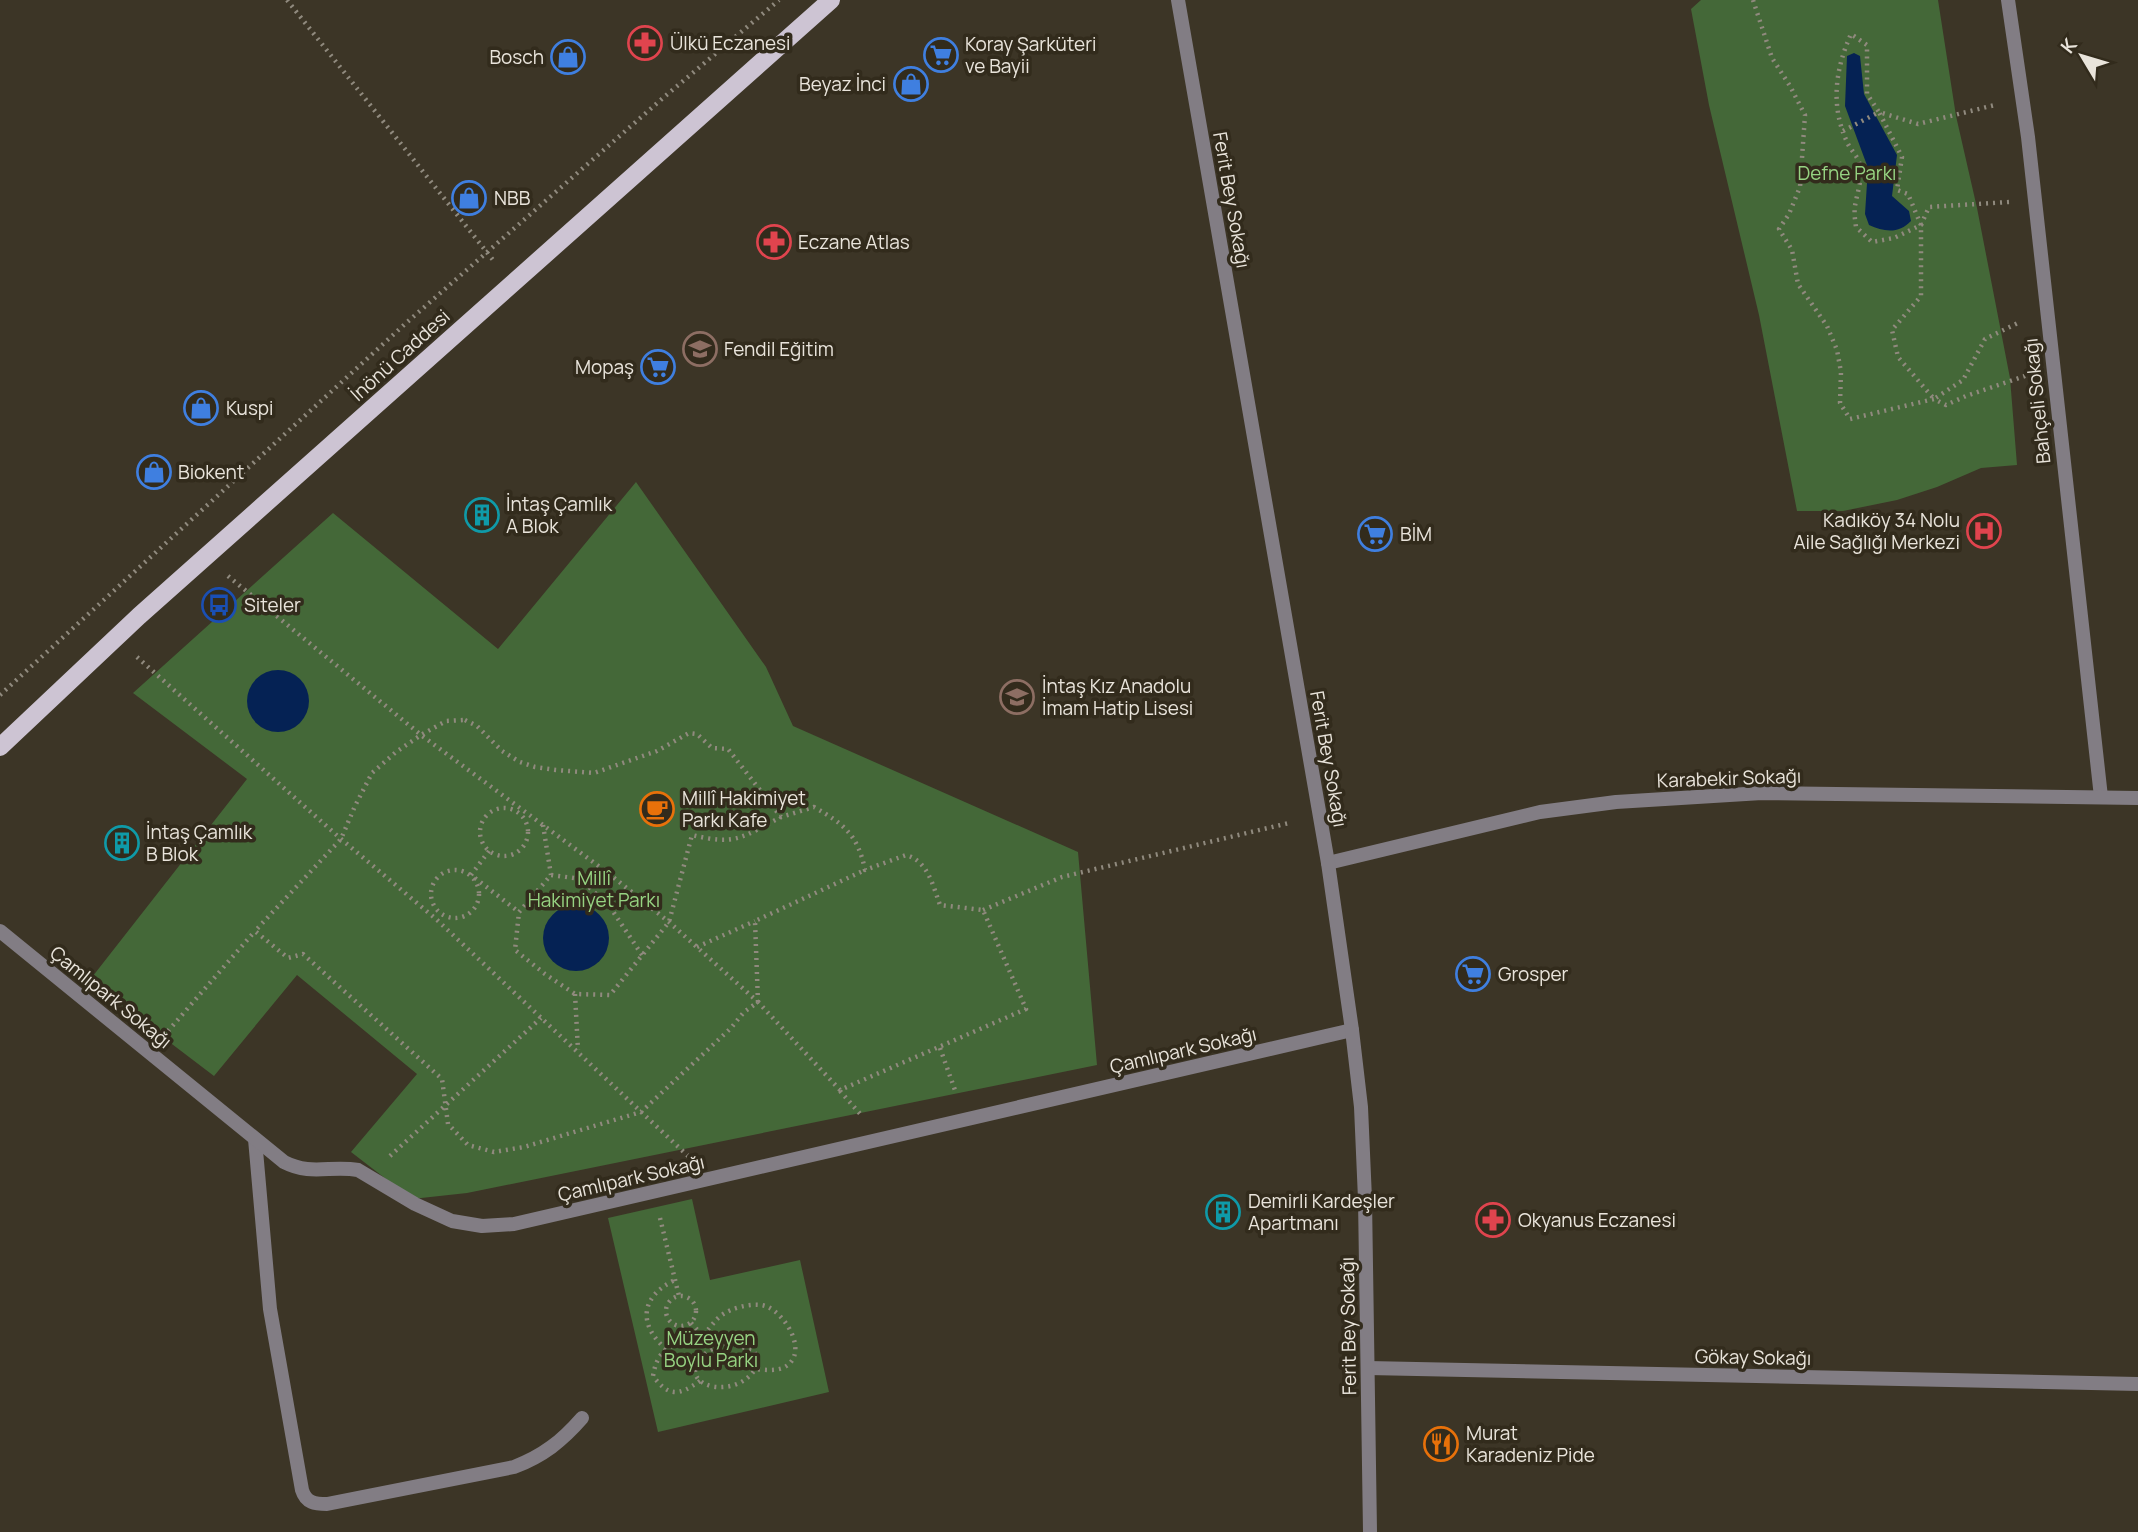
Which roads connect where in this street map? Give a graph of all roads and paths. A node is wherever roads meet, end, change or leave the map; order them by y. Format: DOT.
graph roads {
  1 [pos="288,0"];
  2 [pos="779,0"];
  3 [pos="1178,0"];
  4 [pos="1753,0"];
  5 [pos="2008,0"];
  6 [pos="831,1"];
  7 [pos="2023,99"];
  8 [pos="1880,112"];
  9 [pos="1843,131"];
  10 [pos="2035,200"];
  11 [pos="1921,225"];
  12 [pos="487,251"];
  13 [pos="509,285"];
  14 [pos="2046,310"];
  15 [pos="2052,366"];
  16 [pos="1934,399"];
  17 [pos="206,558"];
  18 [pos="115,638"];
  19 [pos="0,695"];
  20 [pos="421,735"];
  21 [pos="0,747"];
  22 [pos="2101,797"];
  23 [pos="2138,798"];
  24 [pos="522,811"];
  25 [pos="781,817"];
  26 [pos="1289,823"];
  27 [pos="543,824"];
  28 [pos="341,838"];
  29 [pos="489,851"];
  30 [pos="1328,863"];
  31 [pos="865,870"];
  32 [pos="471,875"];
  33 [pos="551,875"];
  34 [pos="983,910"];
  35 [pos="519,912"];
  36 [pos="440,913"];
  37 [pos="436,919"];
  38 [pos="755,921"];
  39 [pos="670,922"];
  40 [pos="0,930"];
  41 [pos="255,931"];
  42 [pos="697,947"];
  43 [pos="642,955"];
  44 [pos="575,994"];
  45 [pos="758,1002"];
  46 [pos="541,1018"];
  47 [pos="1352,1030"];
  48 [pos="940,1048"];
  49 [pos="578,1051"];
  50 [pos="149,1053"];
  51 [pos="445,1105"];
  52 [pos="641,1112"];
  53 [pos="963,1122"];
  54 [pos="255,1139"];
  55 [pos="369,1175"];
  56 [pos="713,1180"];
  57 [pos="655,1193"];
  58 [pos="675,1280"];
  59 [pos="679,1296"];
  60 [pos="691,1323"];
  61 [pos="702,1335"];
  62 [pos="666,1349"];
  63 [pos="1368,1368"];
  64 [pos="756,1369"];
  65 [pos="700,1381"];
  66 [pos="2138,1384"];
  67 [pos="582,1418"];
  68 [pos="1370,1532"];
  1 -- 12 [label="path"];
  2 -- 12 [label="path"];
  3 -- 30 [label="street, Ferit Bey Sokağı"];
  4 -- 16 [label="path"];
  5 -- 7 [label="street, Bahçeli Sokağı"];
  6 -- 13 [label="main road, İnönü Caddesi"];
  7 -- 8 [label="path"];
  7 -- 10 [label="street, Bahçeli Sokağı"];
  8 -- 9 [label="path"];
  8 -- 9 [label="path"];
  8 -- 11 [label="path"];
  9 -- 11 [label="path"];
  10 -- 11 [label="path"];
  10 -- 14 [label="street, Bahçeli Sokağı"];
  11 -- 16 [label="path"];
  12 -- 13 [label="path"];
  12 -- 19 [label="path"];
  13 -- 17 [label="main road, İnönü Caddesi"];
  14 -- 15 [label="street, Bahçeli Sokağı"];
  14 -- 16 [label="path"];
  15 -- 16 [label="path"];
  15 -- 22 [label="street, Bahçeli Sokağı"];
  17 -- 18 [label="main road, İnönü Caddesi"];
  17 -- 20 [label="path"];
  18 -- 21 [label="main road, İnönü Caddesi"];
  18 -- 28 [label="path"];
  20 -- 24 [label="path"];
  20 -- 25 [label="path"];
  20 -- 28 [label="path"];
  22 -- 23 [label="street, Karabekir Sokağı"];
  22 -- 30 [label="street, Karabekir Sokağı"];
  24 -- 27 [label="path"];
  24 -- 29 [label="path"];
  24 -- 29 [label="path"];
  25 -- 31 [label="path"];
  25 -- 39 [label="path"];
  26 -- 34 [label="path"];
  27 -- 33 [label="path"];
  27 -- 39 [label="path"];
  28 -- 37 [label="path"];
  28 -- 41 [label="path"];
  29 -- 32 [label="path"];
  30 -- 47 [label="street, Ferit Bey Sokağı"];
  31 -- 34 [label="path"];
  31 -- 38 [label="path"];
  32 -- 35 [label="path"];
  32 -- 36 [label="path"];
  32 -- 36 [label="path"];
  33 -- 35 [label="path"];
  33 -- 43 [label="path"];
  34 -- 48 [label="path"];
  35 -- 44 [label="path"];
  36 -- 37 [label="path"];
  37 -- 46 [label="path"];
  38 -- 42 [label="path"];
  38 -- 45 [label="path"];
  39 -- 42 [label="path"];
  39 -- 43 [label="path"];
  40 -- 50 [label="street, Çamlıpark Sokağı"];
  41 -- 50 [label="path"];
  41 -- 51 [label="path"];
  42 -- 45 [label="path"];
  43 -- 44 [label="path"];
  44 -- 49 [label="path"];
  45 -- 48 [label="path"];
  45 -- 52 [label="path"];
  46 -- 49 [label="path"];
  46 -- 51 [label="path"];
  47 -- 53 [label="street, Çamlıpark Sokağı"];
  47 -- 63 [label="street, Ferit Bey Sokağı"];
  48 -- 53 [label="path"];
  49 -- 52 [label="path"];
  50 -- 54 [label="street, Çamlıpark Sokağı"];
  51 -- 52 [label="path"];
  51 -- 55 [label="path"];
  52 -- 56 [label="path"];
  53 -- 56 [label="street, Çamlıpark Sokağı"];
  54 -- 55 [label="street, Çamlıpark Sokağı"];
  54 -- 67 [label="street"];
  55 -- 57 [label="street, Çamlıpark Sokağı"];
  56 -- 57 [label="street, Çamlıpark Sokağı"];
  57 -- 58 [label="path"];
  58 -- 59 [label="path"];
  58 -- 62 [label="path"];
  59 -- 60 [label="path"];
  59 -- 60 [label="path"];
  60 -- 61 [label="path"];
  61 -- 62 [label="path"];
  61 -- 64 [label="path"];
  62 -- 65 [label="path"];
  63 -- 66 [label="street, Gökay Sokağı"];
  63 -- 68 [label="street, Ferit Bey Sokağı"];
  64 -- 65 [label="path"];
  64 -- 65 [label="path"];
}
